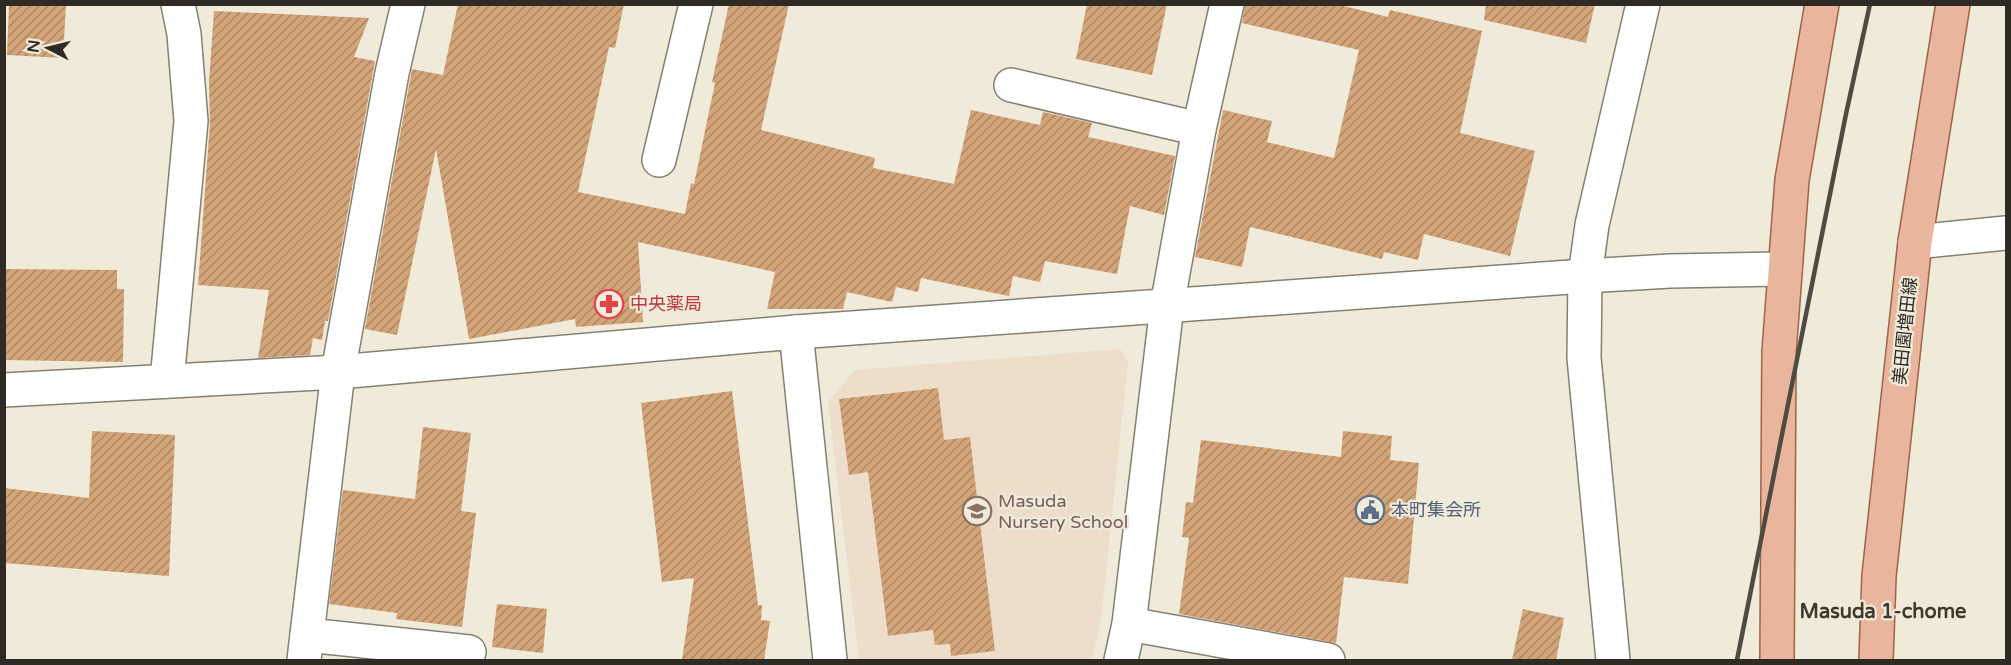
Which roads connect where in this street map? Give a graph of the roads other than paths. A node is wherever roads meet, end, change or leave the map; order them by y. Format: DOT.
graph roads {
  1 [pos="178,4"];
  2 [pos="408,4"];
  3 [pos="696,4"];
  4 [pos="1227,4"];
  5 [pos="1643,4"];
  6 [pos="1822,4"];
  7 [pos="1953,4"];
  8 [pos="1011,85"];
  9 [pos="1199,129"];
  10 [pos="659,160"];
  11 [pos="2007,233"];
  12 [pos="1915,242"];
  13 [pos="1785,269"];
  14 [pos="1585,276"];
  15 [pos="1167,306"];
  16 [pos="796,332"];
  17 [pos="338,372"];
  18 [pos="167,381"];
  19 [pos="4,390"];
  20 [pos="1129,624"];
  21 [pos="306,648"];
  22 [pos="469,652"];
  23 [pos="831,660"];
  24 [pos="1121,660"];
  25 [pos="1328,660"];
  26 [pos="1613,660"];
  27 [pos="1777,660"];
  28 [pos="1876,660"];
  1 -- 18 [label="street"];
  2 -- 17 [label="street"];
  3 -- 10 [label="street"];
  4 -- 9 [label="street"];
  5 -- 14 [label="street"];
  6 -- 13 [label="main road"];
  7 -- 12 [label="main road, 美田園増田線"];
  8 -- 9 [label="street"];
  9 -- 15 [label="street"];
  11 -- 12 [label="street"];
  12 -- 28 [label="main road, 美田園増田線"];
  13 -- 14 [label="street"];
  13 -- 27 [label="main road"];
  14 -- 15 [label="street"];
  14 -- 26 [label="street"];
  15 -- 16 [label="street"];
  15 -- 20 [label="street"];
  16 -- 17 [label="street"];
  16 -- 23 [label="street"];
  17 -- 18 [label="street"];
  17 -- 21 [label="street"];
  18 -- 19 [label="street"];
  20 -- 24 [label="street"];
  20 -- 25 [label="street"];
  21 -- 22 [label="street"];
}
